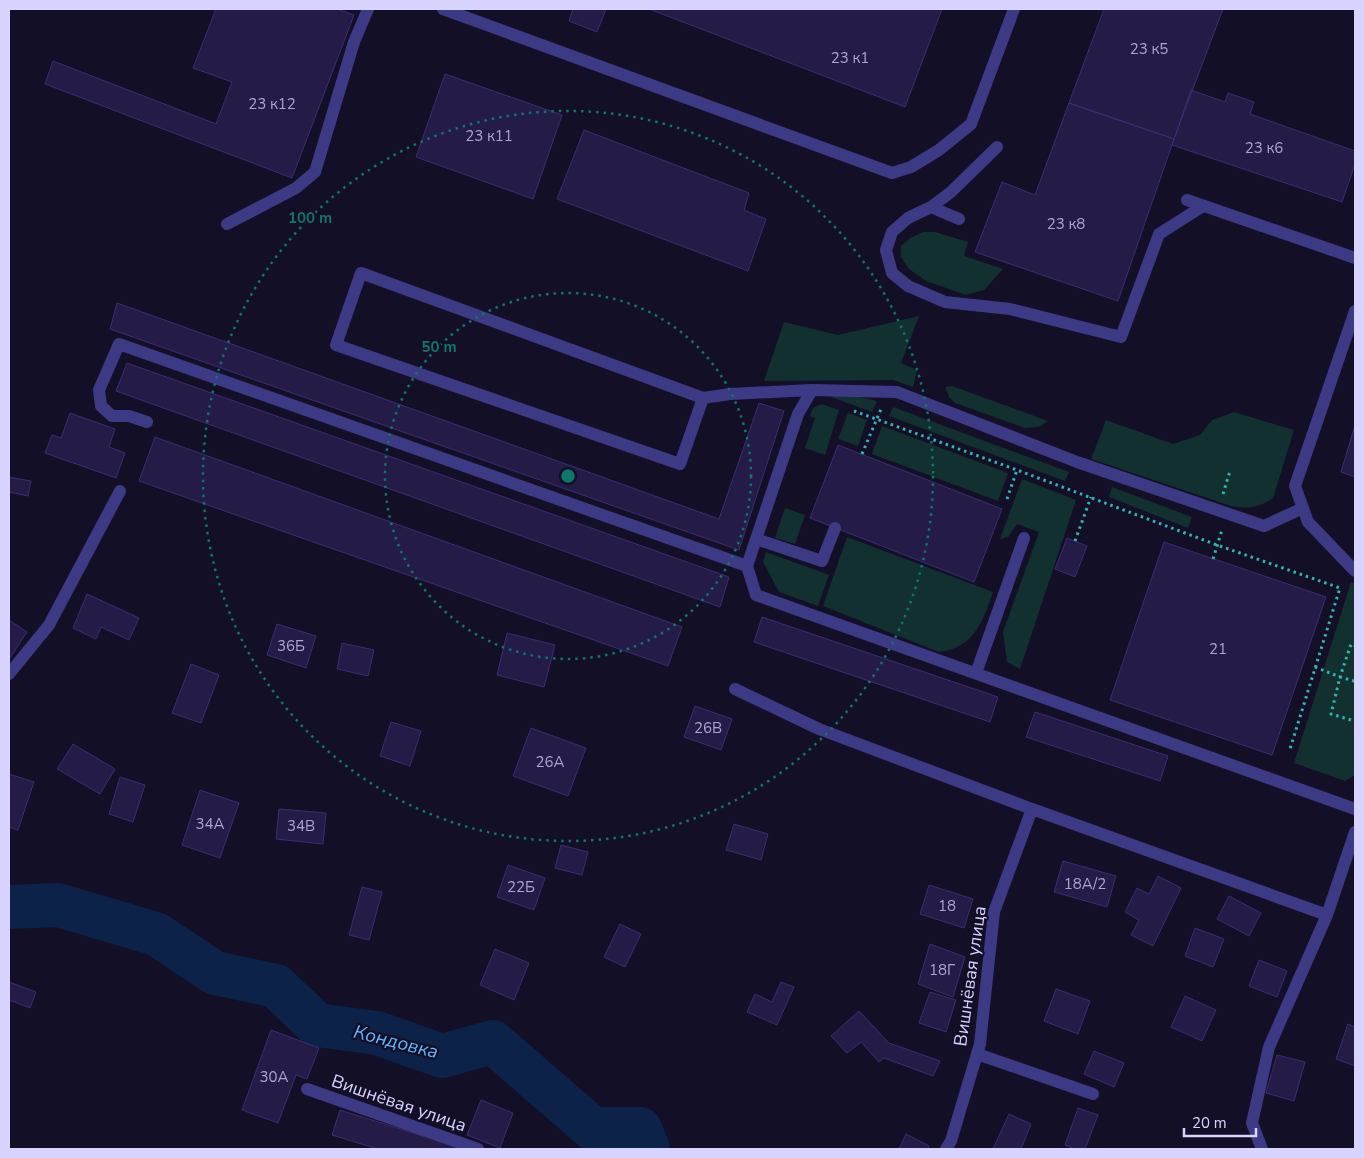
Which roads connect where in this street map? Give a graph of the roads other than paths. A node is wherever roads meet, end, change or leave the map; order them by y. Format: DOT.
graph roads {
  1 [pos="368,9"];
  2 [pos="443,9"];
  3 [pos="1014,9"];
  4 [pos="997,147"];
  5 [pos="1187,200"];
  6 [pos="1203,206"];
  7 [pos="931,207"];
  8 [pos="959,219"];
  9 [pos="227,224"];
  10 [pos="1355,258"];
  11 [pos="1355,311"];
  12 [pos="812,390"];
  13 [pos="703,398"];
  14 [pos="147,422"];
  15 [pos="120,491"];
  16 [pos="1303,508"];
  17 [pos="835,528"];
  18 [pos="1024,538"];
  19 [pos="756,539"];
  20 [pos="747,566"];
  21 [pos="1355,571"];
  22 [pos="976,673"];
  23 [pos="9,674"];
  24 [pos="735,689"];
  25 [pos="1032,809"];
  26 [pos="1355,809"];
  27 [pos="1355,832"];
  28 [pos="1327,915"];
  29 [pos="977,1054"];
  30 [pos="308,1089"];
  31 [pos="1093,1094"];
  32 [pos="478,1149"];
  33 [pos="946,1149"];
  34 [pos="1262,1149"];
  1 -- 9 [label="street"];
  2 -- 3 [label="street"];
  4 -- 7 [label="street"];
  5 -- 6 [label="street"];
  6 -- 7 [label="street"];
  6 -- 10 [label="street"];
  7 -- 8 [label="street"];
  11 -- 16 [label="street"];
  12 -- 13 [label="street"];
  12 -- 16 [label="street"];
  12 -- 19 [label="street"];
  13 -- 13 [label="street"];
  14 -- 20 [label="street"];
  15 -- 23 [label="street"];
  16 -- 21 [label="street"];
  17 -- 19 [label="street"];
  18 -- 22 [label="street"];
  19 -- 20 [label="street"];
  20 -- 22 [label="street"];
  22 -- 26 [label="street"];
  24 -- 25 [label="street"];
  25 -- 28 [label="street"];
  25 -- 29 [label="street, Вишнёвая улица"];
  27 -- 28 [label="street"];
  28 -- 34 [label="street"];
  29 -- 31 [label="street"];
  29 -- 33 [label="street, Вишнёвая улица"];
  30 -- 32 [label="street, Вишнёвая улица"];
}
